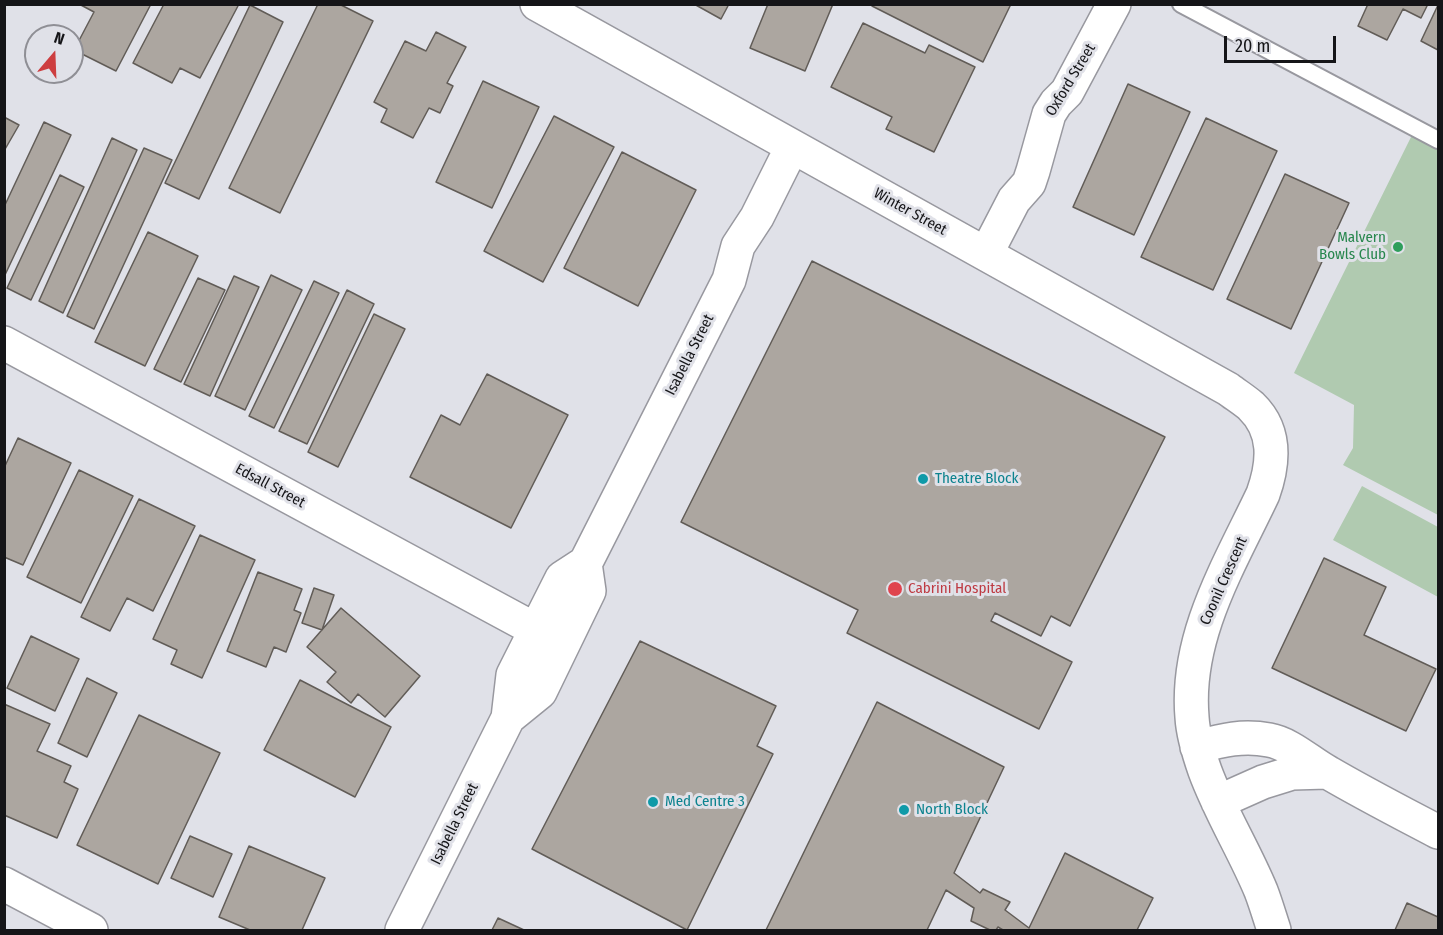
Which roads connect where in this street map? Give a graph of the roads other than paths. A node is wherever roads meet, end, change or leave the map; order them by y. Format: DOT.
graph roads {
  1 [pos="537,4"];
  2 [pos="1114,4"];
  3 [pos="1181,4"];
  4 [pos="1438,140"];
  5 [pos="792,147"];
  6 [pos="986,254"];
  7 [pos="4,343"];
  8 [pos="1269,435"];
  9 [pos="585,563"];
  10 [pos="536,630"];
  11 [pos="551,667"];
  12 [pos="508,718"];
  13 [pos="1197,747"];
  14 [pos="1327,772"];
  15 [pos="1218,802"];
  16 [pos="1438,832"];
  17 [pos="4,884"];
  18 [pos="91,930"];
  19 [pos="402,930"];
  20 [pos="1274,930"];
  1 -- 5 [label="street, Winter Street"];
  2 -- 6 [label="street, Oxford Street"];
  3 -- 4 [label="lane"];
  5 -- 6 [label="street, Winter Street"];
  5 -- 9 [label="street, Isabella Street"];
  6 -- 8 [label="street, Winter Street"];
  7 -- 10 [label="street, Edsall Street"];
  8 -- 13 [label="street, Coonil Crescent"];
  9 -- 10 [label="street, Isabella Street"];
  9 -- 11 [label="street, Isabella Street"];
  10 -- 11 [label="street"];
  10 -- 12 [label="street, Isabella Street"];
  11 -- 12 [label="street, Isabella Street"];
  12 -- 19 [label="street, Isabella Street"];
  13 -- 14 [label="street"];
  13 -- 15 [label="street, Coonil Crescent"];
  14 -- 15 [label="street"];
  14 -- 16 [label="street"];
  15 -- 20 [label="street, Coonil Crescent"];
  17 -- 18 [label="street"];
}
